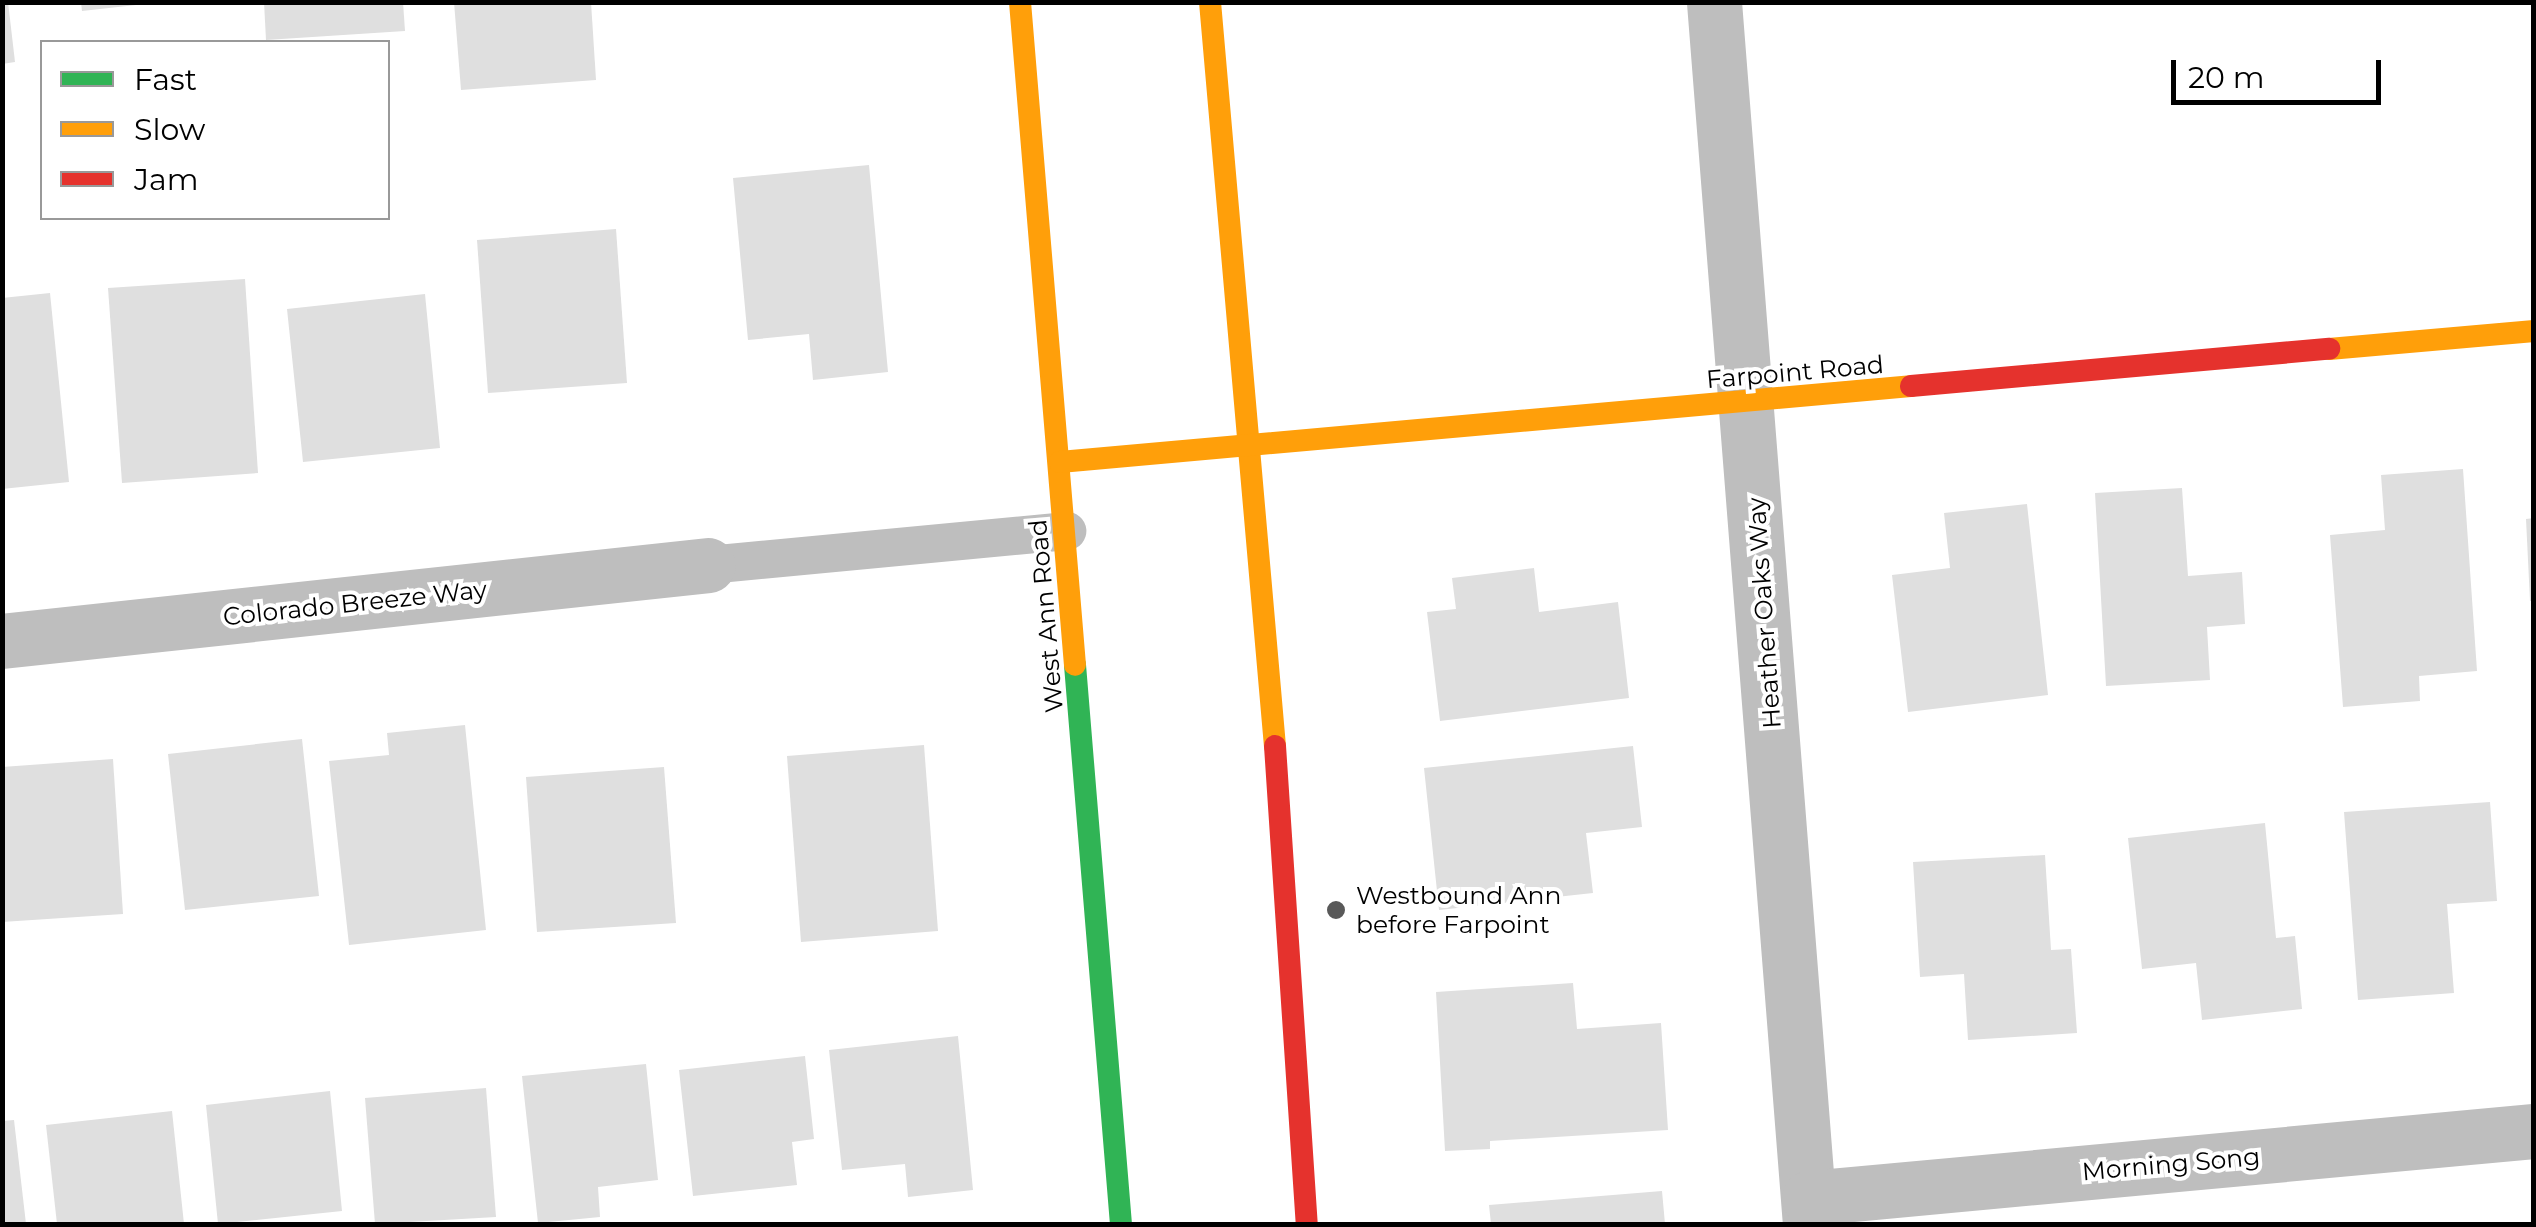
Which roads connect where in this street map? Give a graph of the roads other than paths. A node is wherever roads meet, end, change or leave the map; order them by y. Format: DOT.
graph roads {
  1 [pos="1020,2"];
  2 [pos="1210,2"];
  3 [pos="1714,2"];
  4 [pos="2534,330"];
  5 [pos="1748,404"];
  6 [pos="1252,446"];
  7 [pos="1060,462"];
  8 [pos="1066,532"];
  9 [pos="708,565"];
  10 [pos="2,641"];
  11 [pos="2534,1130"];
  12 [pos="1810,1211"];
  13 [pos="1121,1224"];
  14 [pos="1307,1224"];
  1 -- 7 [label="main road, West Ann Road"];
  2 -- 6 [label="main road"];
  3 -- 5 [label="street, Heather Oaks Way"];
  4 -- 5 [label="main road, Farpoint Road"];
  5 -- 6 [label="main road, Farpoint Road"];
  5 -- 12 [label="street, Heather Oaks Way"];
  6 -- 7 [label="main road, Farpoint Road"];
  6 -- 14 [label="main road"];
  7 -- 8 [label="main road, West Ann Road"];
  8 -- 9 [label="lane"];
  8 -- 13 [label="main road, West Ann Road"];
  9 -- 10 [label="street, Colorado Breeze Way"];
  11 -- 12 [label="street, Morning Song"];
}
